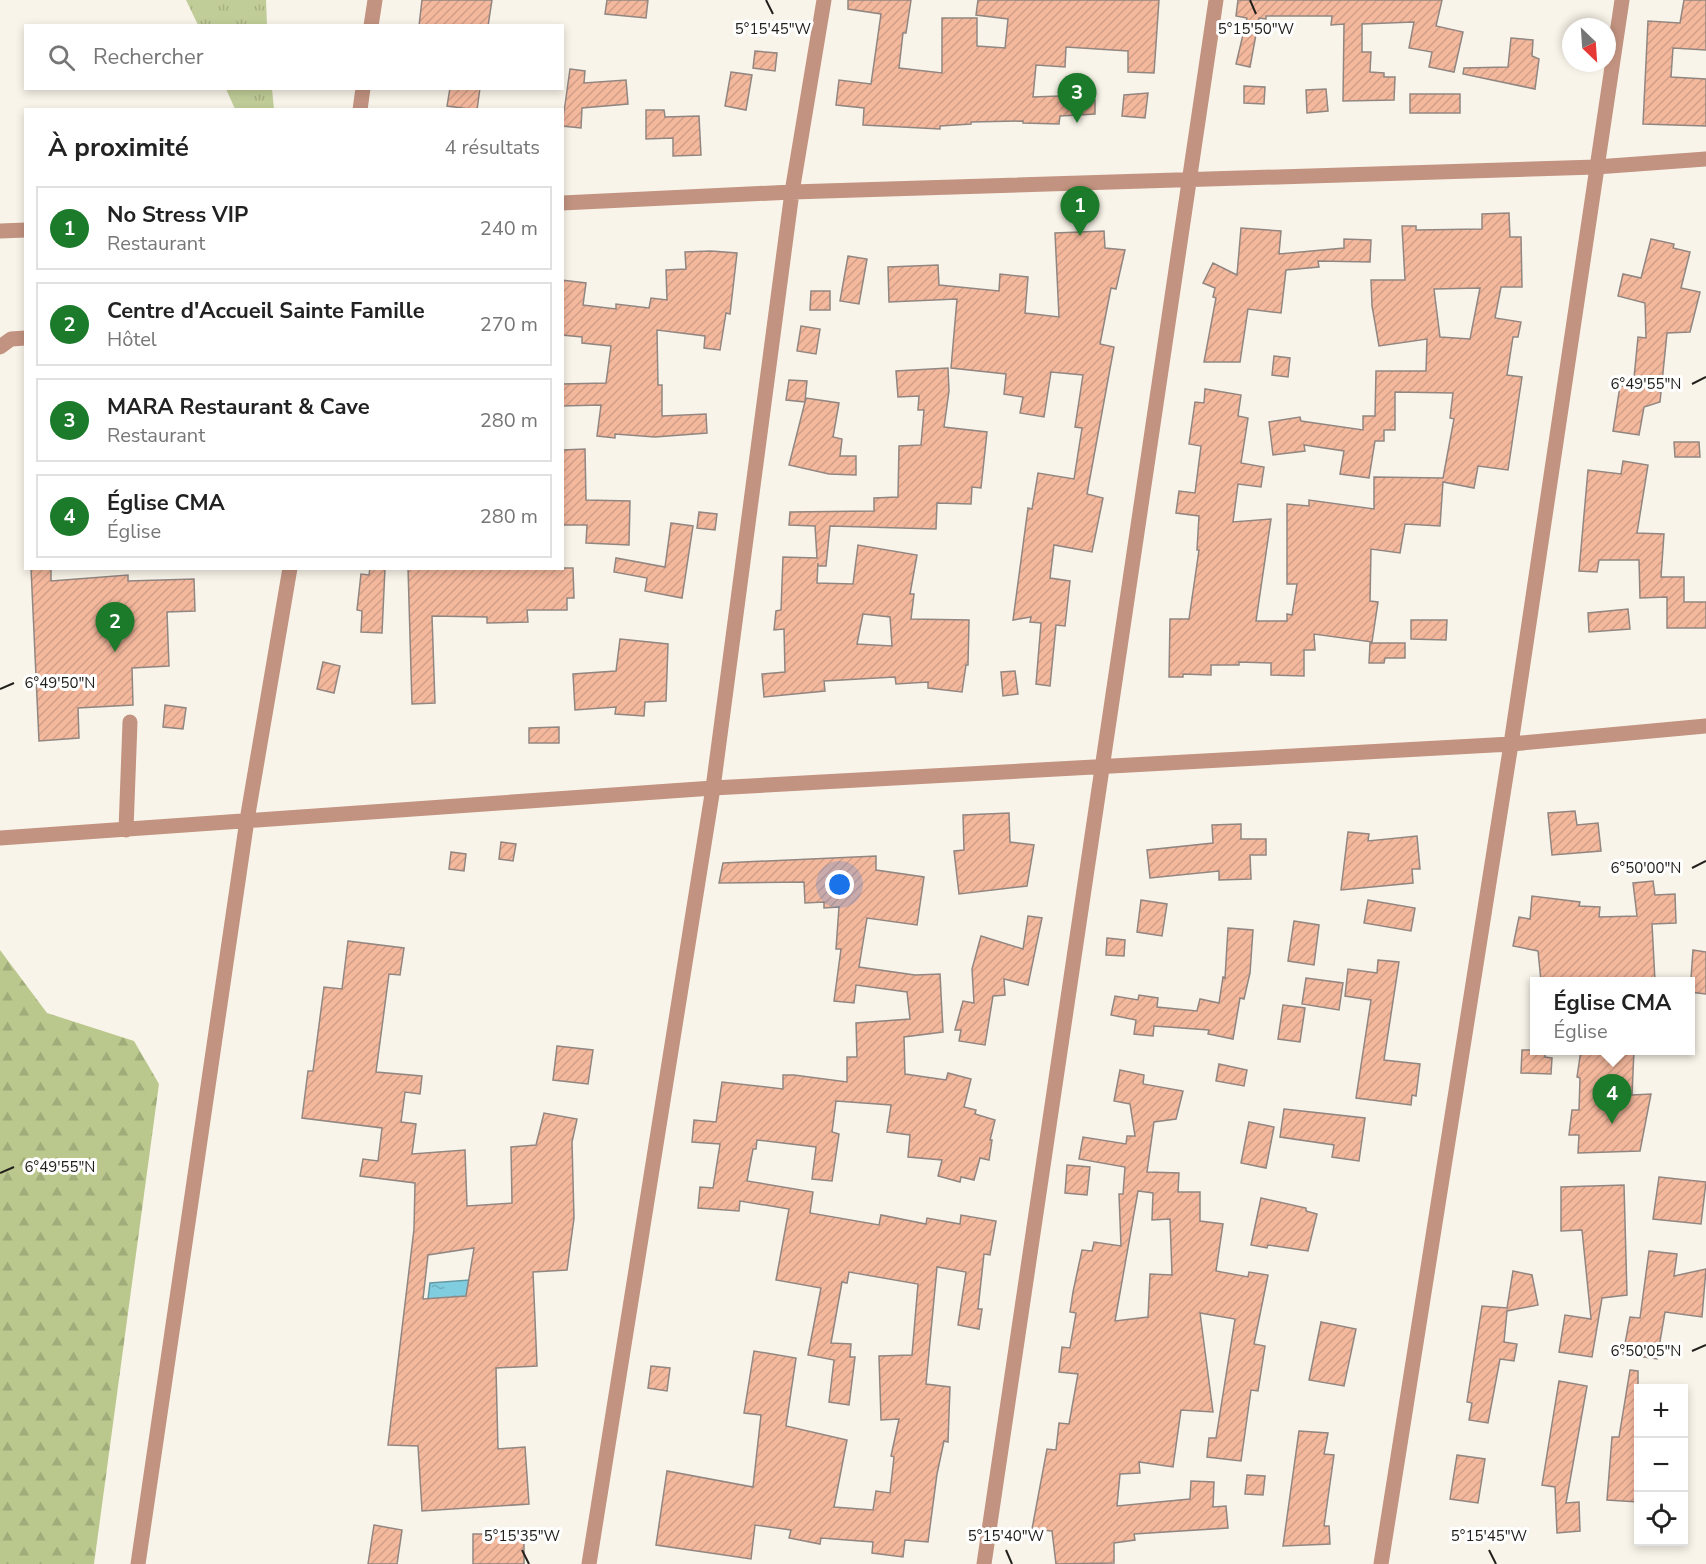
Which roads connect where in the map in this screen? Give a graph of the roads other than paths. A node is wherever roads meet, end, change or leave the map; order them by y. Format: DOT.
graph roads {
  1 [pos="375,0"];
  2 [pos="824,0"];
  3 [pos="1216,0"];
  4 [pos="1622,0"];
  5 [pos="371,24"];
  6 [pos="363,90"];
  7 [pos="360,108"];
  8 [pos="1706,159"];
  9 [pos="1596,167"];
  10 [pos="1189,178"];
  11 [pos="792,192"];
  12 [pos="564,203"];
  13 [pos="24,230"];
  14 [pos="0,231"];
  15 [pos="24,338"];
  16 [pos="0,347"];
  17 [pos="290,570"];
  18 [pos="130,722"];
  19 [pos="1706,726"];
  20 [pos="1511,744"];
  21 [pos="1102,766"];
  22 [pos="713,788"];
  23 [pos="247,820"];
  24 [pos="126,830"];
  25 [pos="0,838"];
  26 [pos="138,1564"];
  27 [pos="589,1564"];
  28 [pos="984,1564"];
  29 [pos="1381,1564"];
  1 -- 5 [label="street"];
  2 -- 11 [label="street"];
  3 -- 10 [label="street"];
  4 -- 9 [label="street"];
  6 -- 7 [label="street"];
  8 -- 9 [label="street"];
  9 -- 10 [label="street"];
  9 -- 20 [label="street"];
  10 -- 11 [label="street"];
  10 -- 21 [label="street"];
  11 -- 12 [label="street"];
  11 -- 22 [label="street"];
  13 -- 14 [label="street"];
  15 -- 16 [label="street"];
  17 -- 23 [label="street"];
  18 -- 24 [label="street"];
  19 -- 20 [label="street"];
  20 -- 21 [label="street"];
  20 -- 29 [label="street"];
  21 -- 22 [label="street"];
  21 -- 28 [label="street"];
  22 -- 23 [label="street"];
  22 -- 27 [label="street"];
  23 -- 24 [label="street"];
  23 -- 26 [label="street"];
  24 -- 25 [label="street"];
}
